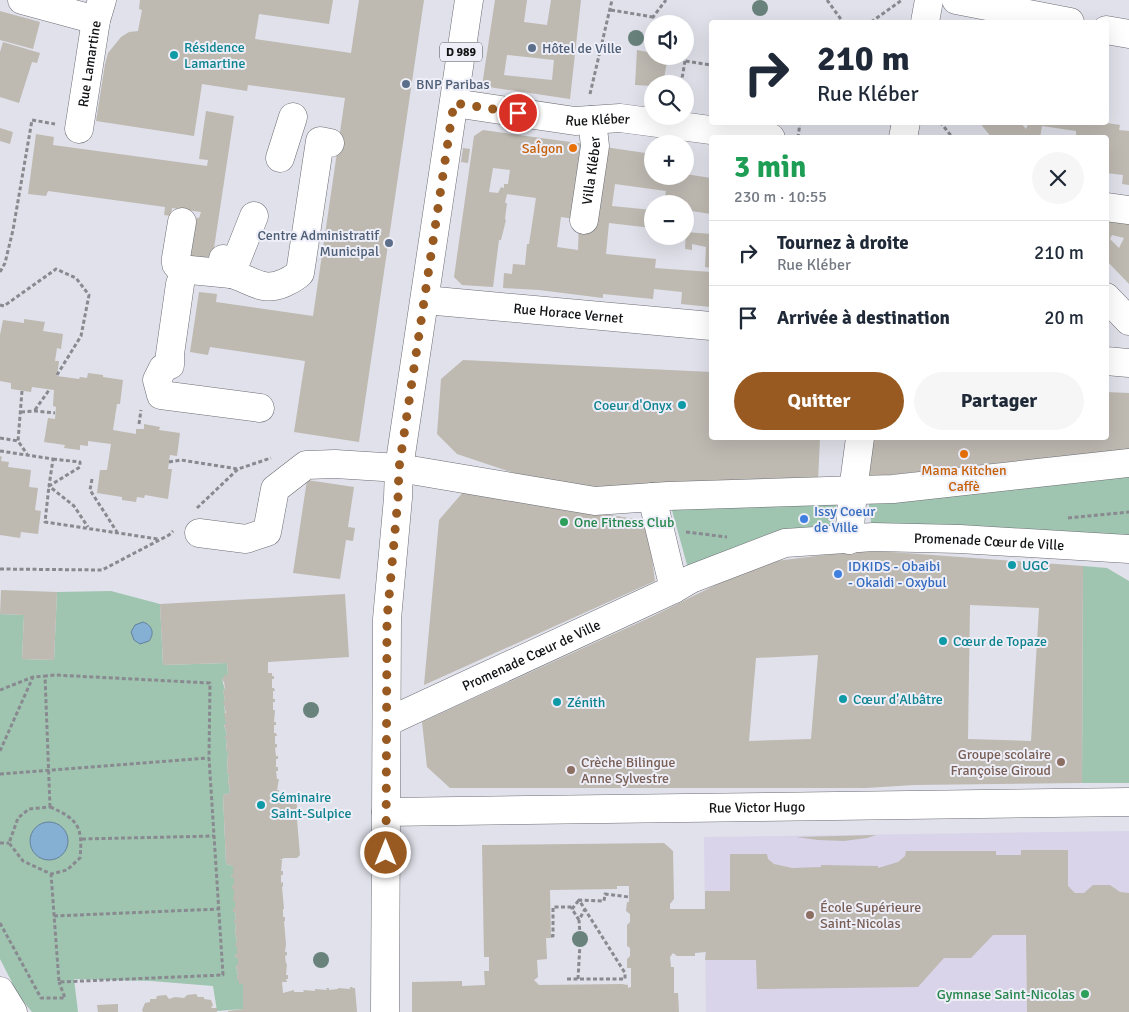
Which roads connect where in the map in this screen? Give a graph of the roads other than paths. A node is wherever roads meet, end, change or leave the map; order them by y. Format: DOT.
graph roads {
  1 [pos="22,0"];
  2 [pos="71,0"];
  3 [pos="469,0"];
  4 [pos="930,0"];
  5 [pos="956,0"];
  6 [pos="100,9"];
  7 [pos="925,20"];
  8 [pos="1060,20"];
  9 [pos="1109,31"];
  10 [pos="1129,34"];
  11 [pos="455,99"];
  12 [pos="292,117"];
  13 [pos="578,117"];
  14 [pos="79,129"];
  15 [pos="748,135"];
  16 [pos="330,143"];
  17 [pos="280,158"];
  18 [pos="1109,207"];
  19 [pos="1129,210"];
  20 [pos="245,215"];
  21 [pos="584,220"];
  22 [pos="182,222"];
  23 [pos="231,274"];
  24 [pos="187,279"];
  25 [pos="425,300"];
  26 [pos="1109,300"];
  27 [pos="1129,321"];
  28 [pos="709,326"];
  29 [pos="1109,361"];
  30 [pos="1129,363"];
  31 [pos="260,408"];
  32 [pos="860,440"];
  33 [pos="1129,463"];
  34 [pos="399,468"];
  35 [pos="853,490"];
  36 [pos="652,497"];
  37 [pos="199,533"];
  38 [pos="849,540"];
  39 [pos="1129,549"];
  40 [pos="674,589"];
  41 [pos="387,722"];
  42 [pos="1129,802"];
  43 [pos="386,812"];
  44 [pos="0,991"];
  45 [pos="13,1012"];
  46 [pos="385,1012"];
  1 -- 6 [label="street"];
  2 -- 6 [label="street"];
  3 -- 11 [label="street, D 989"];
  4 -- 7 [label="street"];
  5 -- 8 [label="street"];
  6 -- 14 [label="street, Rue Lamartine"];
  9 -- 10 [label="street"];
  11 -- 13 [label="street, Rue Kléber"];
  11 -- 25 [label="street, D 989"];
  12 -- 17 [label="street"];
  13 -- 15 [label="street, Rue Kléber"];
  13 -- 21 [label="street, Villa Kléber"];
  16 -- 23 [label="street"];
  18 -- 19 [label="street"];
  20 -- 23 [label="street"];
  22 -- 24 [label="street"];
  23 -- 24 [label="street"];
  24 -- 31 [label="street"];
  25 -- 28 [label="street, Rue Horace Vernet"];
  25 -- 34 [label="street, D 989"];
  26 -- 27 [label="street"];
  29 -- 30 [label="street"];
  32 -- 35 [label="street"];
  33 -- 35 [label="street"];
  34 -- 36 [label="street"];
  34 -- 37 [label="street"];
  34 -- 41 [label="street, D 989"];
  35 -- 36 [label="street"];
  35 -- 38 [label="street"];
  36 -- 40 [label="street"];
  38 -- 39 [label="street, Promenade Cœur de Ville"];
  38 -- 40 [label="street, Promenade Cœur de Ville"];
  40 -- 41 [label="street, Promenade Cœur de Ville"];
  41 -- 43 [label="street, D 989"];
  42 -- 43 [label="street, Rue Victor Hugo"];
  43 -- 46 [label="street, D 989"];
  44 -- 45 [label="street"];
}
